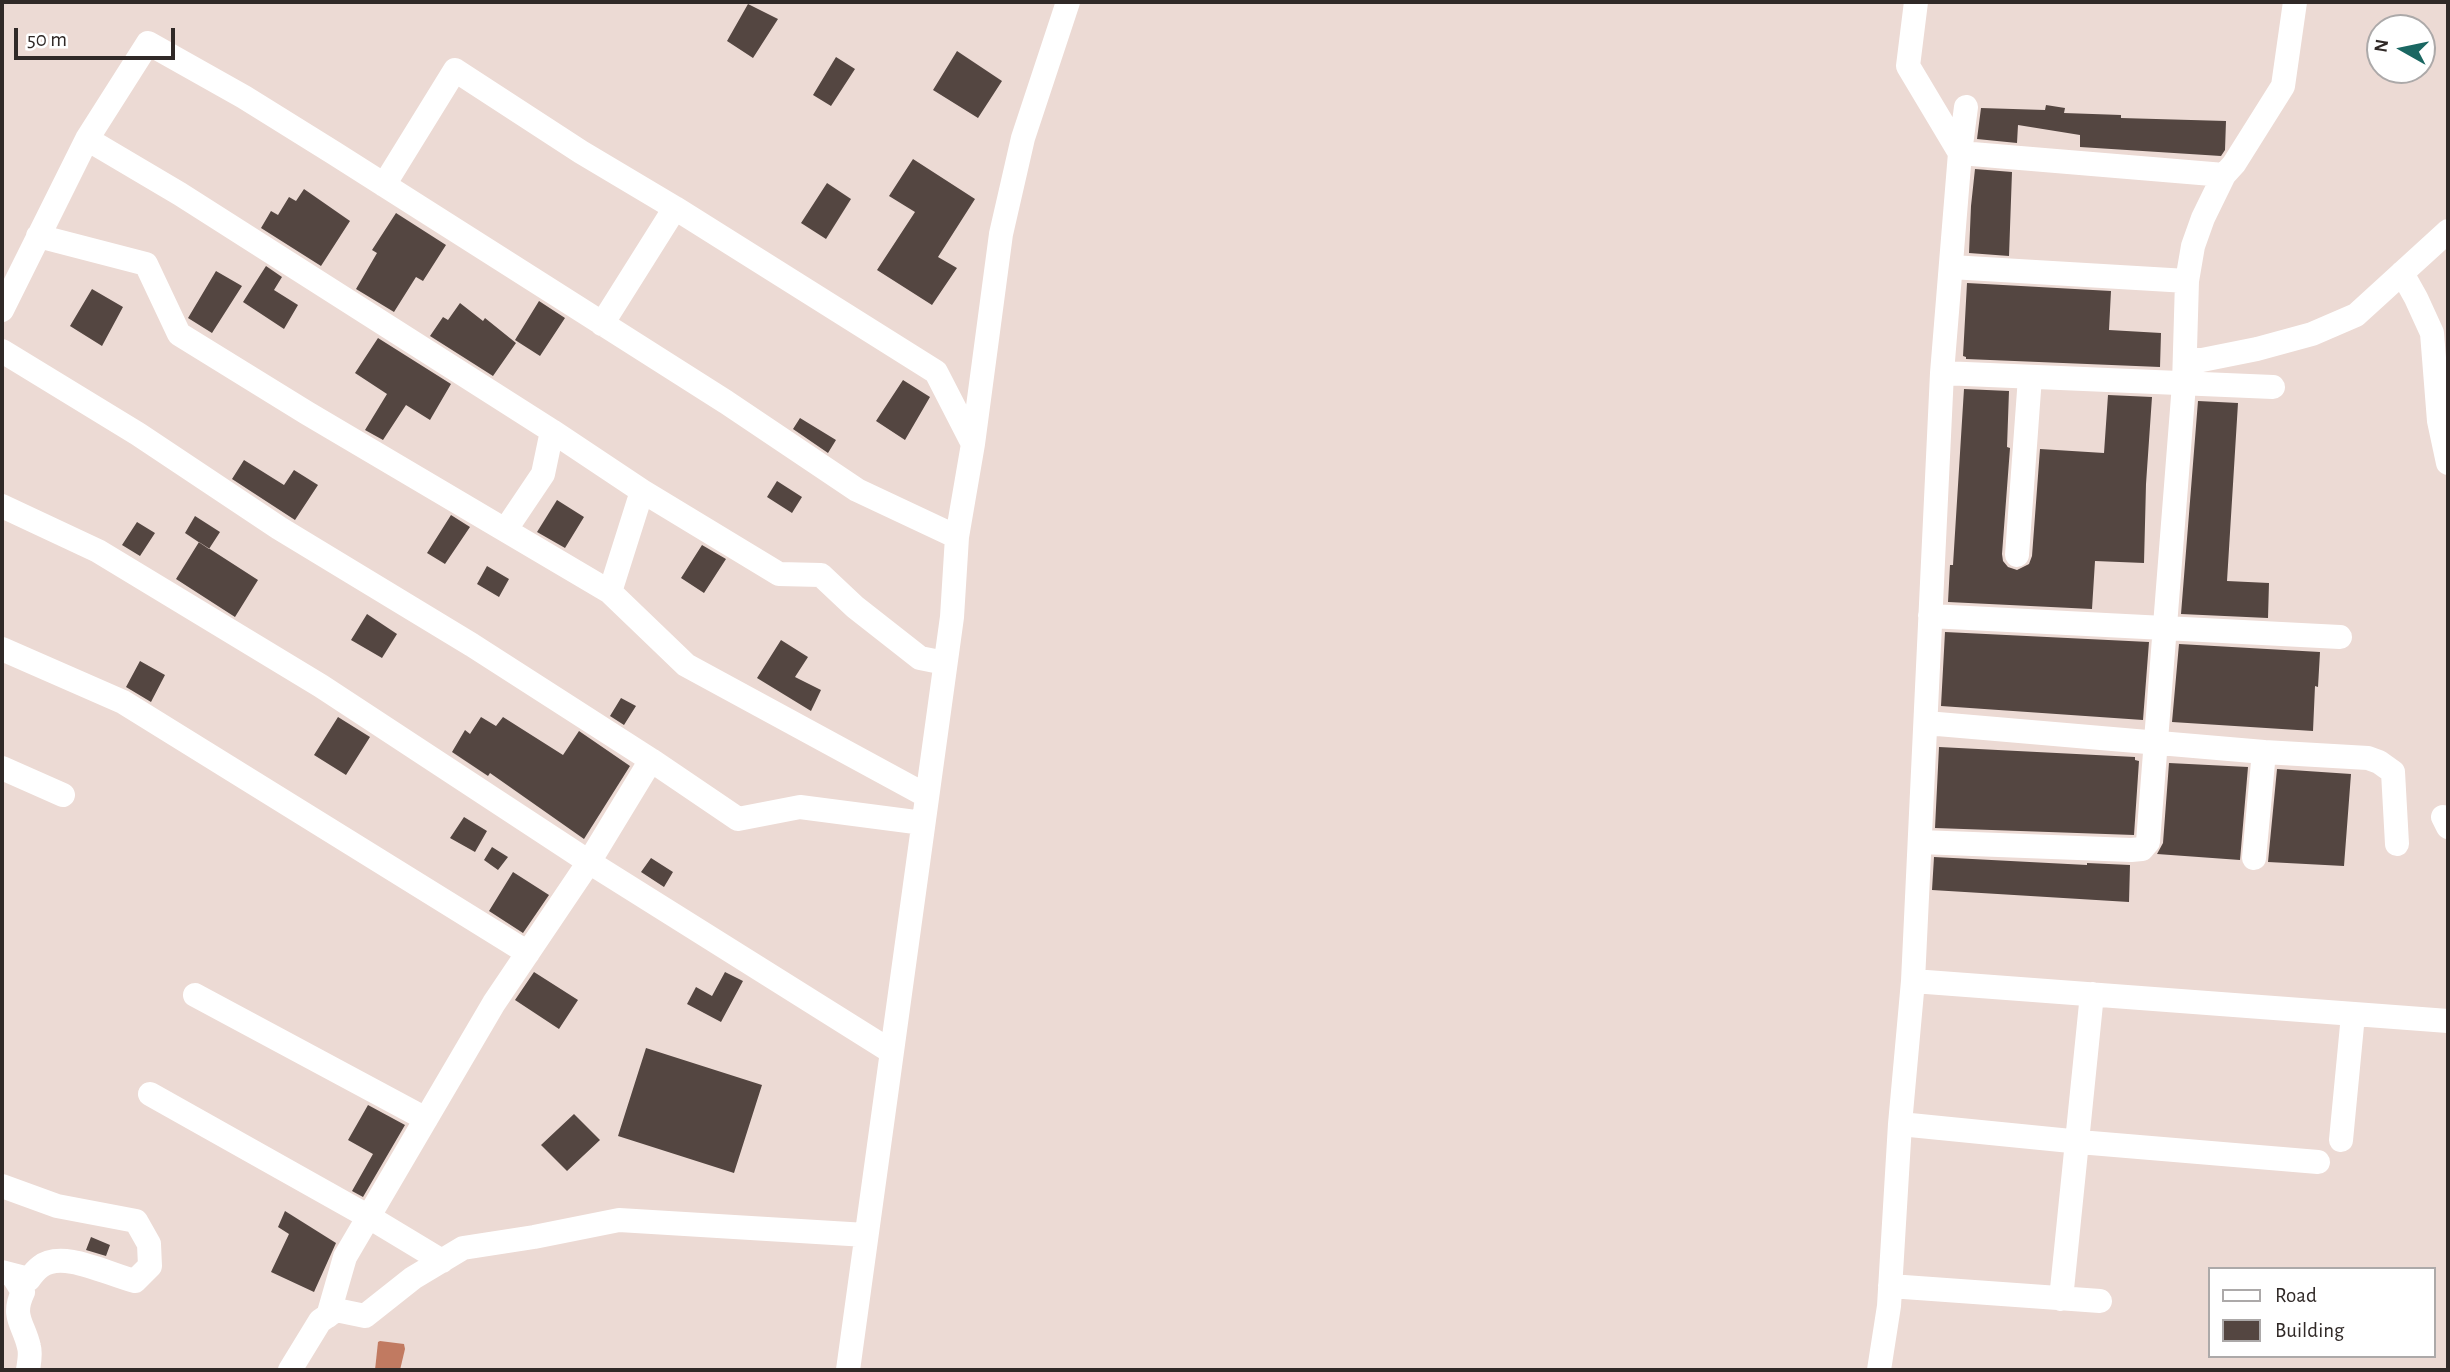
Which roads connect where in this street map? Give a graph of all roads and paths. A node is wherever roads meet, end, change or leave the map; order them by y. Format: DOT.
graph roads {
  1 [pos="1068,2"];
  2 [pos="1916,2"];
  3 [pos="2295,2"];
  4 [pos="1966,107"];
  5 [pos="87,139"];
  6 [pos="1960,153"];
  7 [pos="2224,175"];
  8 [pos="384,185"];
  9 [pos="675,208"];
  10 [pos="2448,231"];
  11 [pos="38,236"];
  12 [pos="1951,267"];
  13 [pos="2402,273"];
  14 [pos="2187,281"];
  15 [pos="2,310"];
  16 [pos="602,324"];
  17 [pos="2,351"];
  18 [pos="2185,372"];
  19 [pos="1942,373"];
  20 [pos="2030,377"];
  21 [pos="2273,387"];
  22 [pos="552,431"];
  23 [pos="973,444"];
  24 [pos="2448,463"];
  25 [pos="642,491"];
  26 [pos="2,506"];
  27 [pos="506,529"];
  28 [pos="957,537"];
  29 [pos="2017,555"];
  30 [pos="610,592"];
  31 [pos="1930,616"];
  32 [pos="2166,628"];
  33 [pos="2340,637"];
  34 [pos="2,649"];
  35 [pos="945,663"];
  36 [pos="1926,723"];
  37 [pos="2155,741"];
  38 [pos="2264,752"];
  39 [pos="651,760"];
  40 [pos="2,768"];
  41 [pos="63,795"];
  42 [pos="927,796"];
  43 [pos="923,823"];
  44 [pos="1920,842"];
  45 [pos="2397,844"];
  46 [pos="2254,858"];
  47 [pos="589,862"];
  48 [pos="528,953"];
  49 [pos="1913,981"];
  50 [pos="2092,994"];
  51 [pos="195,995"];
  52 [pos="2353,1015"];
  53 [pos="2448,1021"];
  54 [pos="892,1052"];
  55 [pos="150,1094"];
  56 [pos="426,1119"];
  57 [pos="1900,1124"];
  58 [pos="2341,1140"];
  59 [pos="2078,1142"];
  60 [pos="2318,1161"];
  61 [pos="2,1186"];
  62 [pos="369,1217"];
  63 [pos="866,1235"];
  64 [pos="442,1261"];
  65 [pos="7,1274"];
  66 [pos="1890,1286"];
  67 [pos="2061,1299"];
  68 [pos="2100,1301"];
  69 [pos="328,1316"];
  70 [pos="28,1370"];
  71 [pos="290,1370"];
  72 [pos="848,1370"];
  73 [pos="1879,1370"];
  1 -- 23 [label="street"];
  2 -- 6 [label="street"];
  3 -- 7 [label="street"];
  4 -- 6 [label="street"];
  5 -- 8 [label="street"];
  5 -- 11 [label="street"];
  5 -- 22 [label="street"];
  6 -- 7 [label="street"];
  6 -- 12 [label="street"];
  7 -- 14 [label="street"];
  8 -- 9 [label="street"];
  8 -- 16 [label="street"];
  9 -- 16 [label="street"];
  9 -- 23 [label="street"];
  10 -- 13 [label="street"];
  11 -- 15 [label="street"];
  11 -- 27 [label="street"];
  12 -- 14 [label="street"];
  12 -- 19 [label="street"];
  13 -- 18 [label="street"];
  13 -- 24 [label="street"];
  14 -- 18 [label="street"];
  16 -- 28 [label="street"];
  17 -- 39 [label="street"];
  18 -- 20 [label="street"];
  18 -- 21 [label="street"];
  18 -- 32 [label="street"];
  19 -- 20 [label="street"];
  19 -- 31 [label="street"];
  20 -- 29 [label="street"];
  22 -- 25 [label="street"];
  22 -- 27 [label="street"];
  23 -- 28 [label="street"];
  25 -- 30 [label="street"];
  25 -- 35 [label="street"];
  26 -- 47 [label="street"];
  27 -- 30 [label="street"];
  28 -- 35 [label="street"];
  30 -- 42 [label="street"];
  31 -- 32 [label="street"];
  31 -- 36 [label="street"];
  32 -- 33 [label="street"];
  32 -- 37 [label="street"];
  34 -- 48 [label="street"];
  35 -- 42 [label="street"];
  36 -- 37 [label="street"];
  36 -- 44 [label="street"];
  37 -- 38 [label="street"];
  37 -- 44 [label="street"];
  38 -- 45 [label="street"];
  38 -- 46 [label="street"];
  39 -- 43 [label="street"];
  39 -- 47 [label="street"];
  40 -- 41 [label="street"];
  42 -- 43 [label="street"];
  43 -- 54 [label="street"];
  44 -- 49 [label="street"];
  47 -- 48 [label="street"];
  47 -- 54 [label="street"];
  48 -- 56 [label="street"];
  49 -- 50 [label="street"];
  49 -- 57 [label="street"];
  50 -- 52 [label="street"];
  50 -- 59 [label="street"];
  51 -- 56 [label="street"];
  52 -- 53 [label="street"];
  52 -- 58 [label="street"];
  54 -- 63 [label="street"];
  55 -- 62 [label="street"];
  56 -- 62 [label="street"];
  57 -- 59 [label="street"];
  57 -- 66 [label="street"];
  59 -- 60 [label="street"];
  59 -- 67 [label="street"];
  61 -- 65 [label="street"];
  62 -- 64 [label="street"];
  62 -- 69 [label="street"];
  63 -- 64 [label="street"];
  63 -- 72 [label="street"];
  64 -- 69 [label="street"];
  65 -- 70 [label="street"];
  66 -- 67 [label="street"];
  66 -- 73 [label="street"];
  67 -- 68 [label="street"];
  69 -- 71 [label="street"];
}
